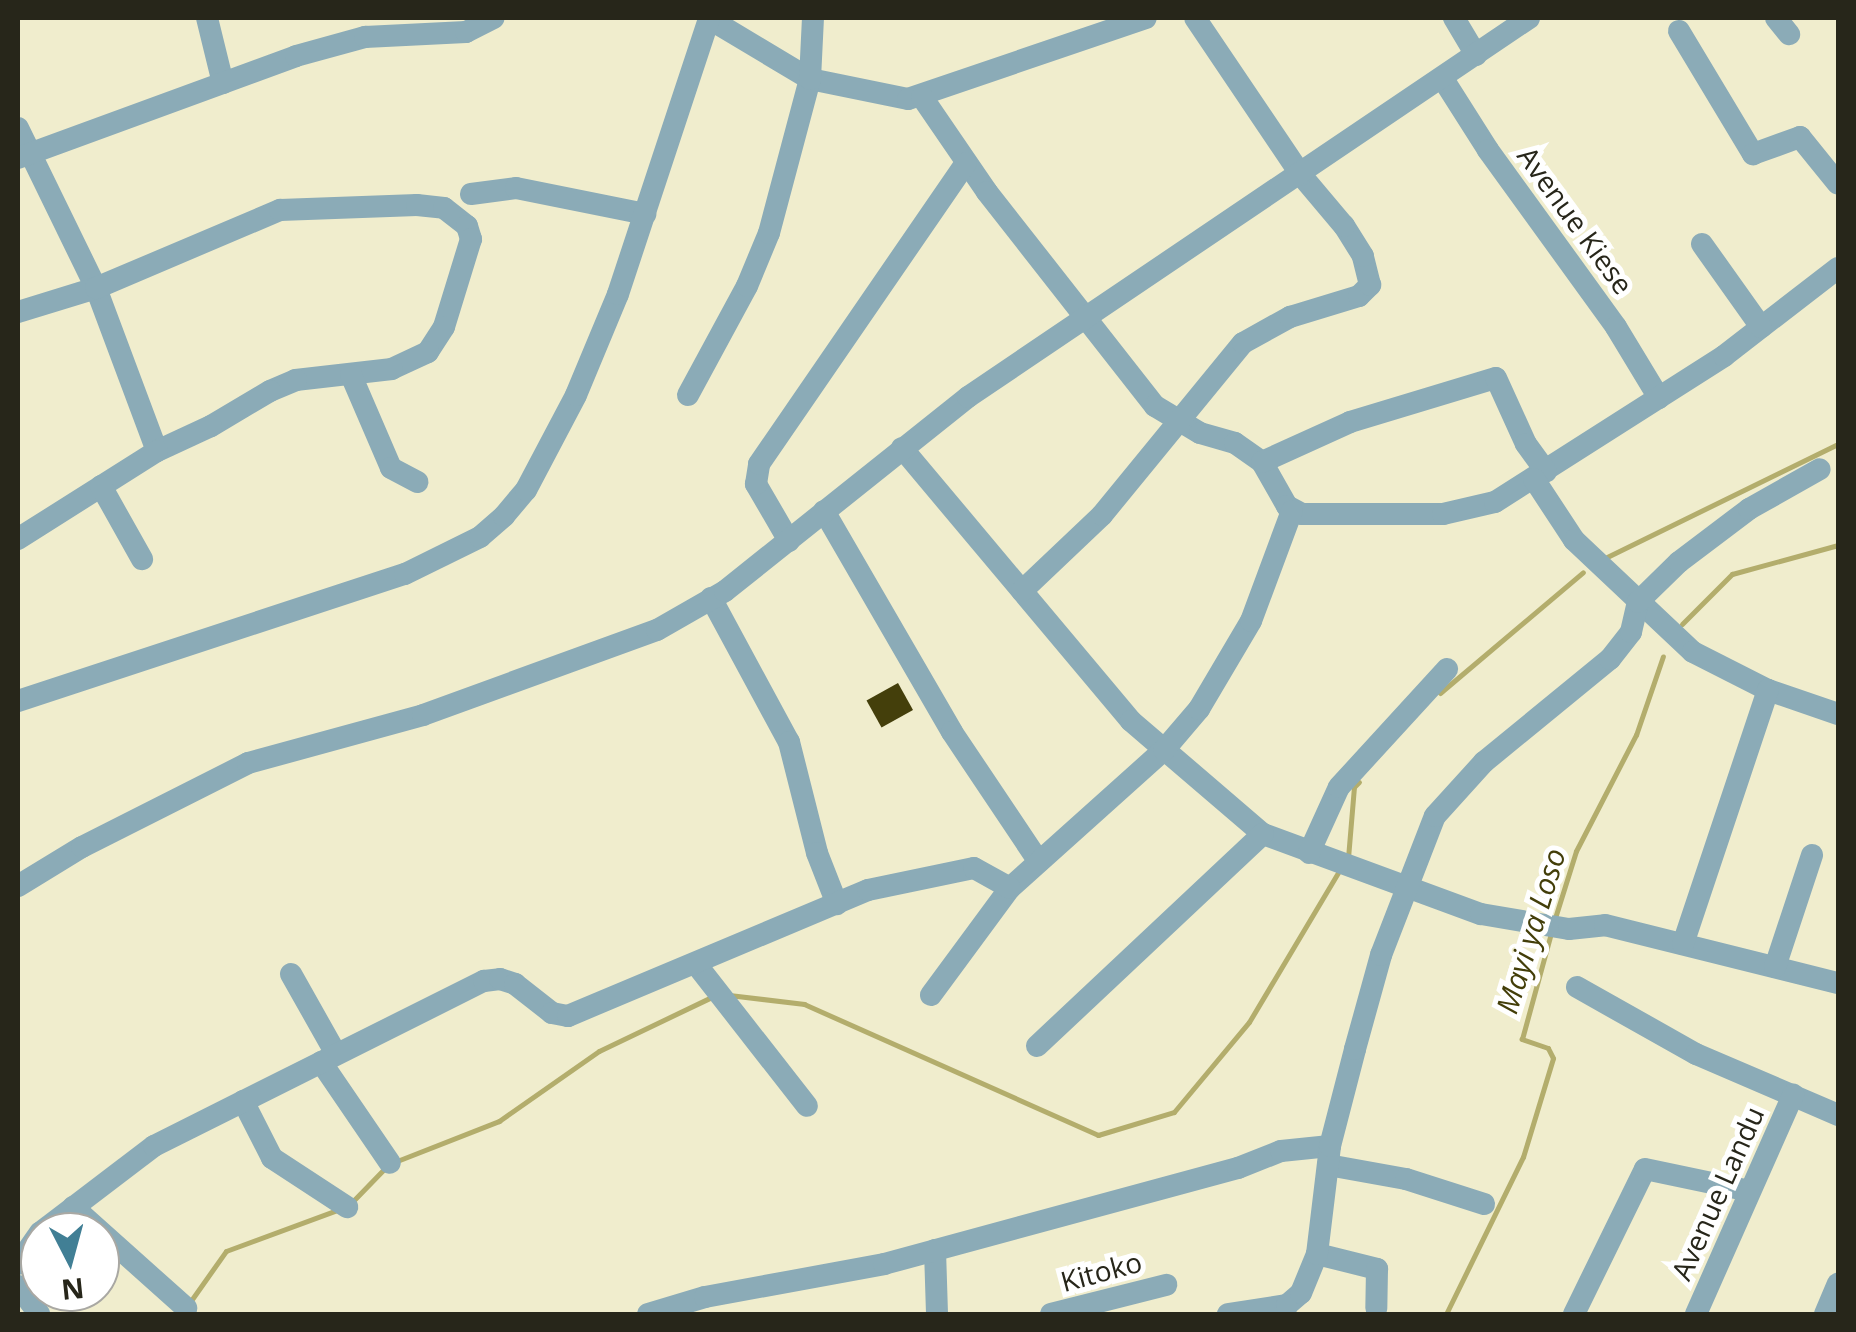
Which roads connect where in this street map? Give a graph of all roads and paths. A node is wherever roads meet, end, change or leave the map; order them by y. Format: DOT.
graph roads {
  1 [pos="207,18"];
  2 [pos="494,18"];
  3 [pos="709,18"];
  4 [pos="813,18"];
  5 [pos="1146,18"];
  6 [pos="1194,18"];
  7 [pos="1454,18"];
  8 [pos="1529,18"];
  9 [pos="362,27"];
  10 [pos="1678,30"];
  11 [pos="1476,55"];
  12 [pos="1443,78"];
  13 [pos="810,79"];
  14 [pos="223,83"];
  15 [pos="922,98"];
  16 [pos="18,128"];
  17 [pos="24,156"];
  18 [pos="966,163"];
  19 [pos="1302,174"];
  20 [pos="1838,184"];
  21 [pos="470,194"];
  22 [pos="644,214"];
  23 [pos="1702,244"];
  24 [pos="1838,268"];
  25 [pos="96,288"];
  26 [pos="18,312"];
  27 [pos="1086,318"];
  28 [pos="1761,327"];
  29 [pos="351,375"];
  30 [pos="688,395"];
  31 [pos="1658,398"];
  32 [pos="1177,422"];
  33 [pos="902,448"];
  34 [pos="157,450"];
  35 [pos="1262,462"];
  36 [pos="1820,469"];
  37 [pos="1540,476"];
  38 [pos="417,482"];
  39 [pos="101,486"];
  40 [pos="824,510"];
  41 [pos="1292,510"];
  42 [pos="18,539"];
  43 [pos="788,541"];
  44 [pos="142,559"];
  45 [pos="1022,591"];
  46 [pos="711,598"];
  47 [pos="1638,602"];
  48 [pos="1447,669"];
  49 [pos="1768,690"];
  50 [pos="18,701"];
  51 [pos="1838,714"];
  52 [pos="1164,750"];
  53 [pos="1264,834"];
  54 [pos="1308,853"];
  55 [pos="1812,855"];
  56 [pos="1038,862"];
  57 [pos="18,886"];
  58 [pos="1010,888"];
  59 [pos="1406,891"];
  60 [pos="836,904"];
  61 [pos="1683,944"];
  62 [pos="696,964"];
  63 [pos="1775,966"];
  64 [pos="292,974"];
  65 [pos="1838,983"];
  66 [pos="1577,988"];
  67 [pos="930,996"];
  68 [pos="1037,1046"];
  69 [pos="328,1058"];
  70 [pos="1792,1096"];
  71 [pos="243,1101"];
  72 [pos="806,1106"];
  73 [pos="1838,1115"];
  74 [pos="1329,1155"];
  75 [pos="390,1163"];
  76 [pos="1749,1191"];
  77 [pos="1484,1204"];
  78 [pos="72,1206"];
  79 [pos="348,1207"];
  80 [pos="65,1212"];
  81 [pos="935,1250"];
  82 [pos="1318,1254"];
  83 [pos="1166,1284"];
  84 [pos="1838,1284"];
  85 [pos="18,1286"];
  86 [pos="186,1308"];
  87 [pos="1376,1308"];
  88 [pos="1286,1310"];
  89 [pos="39,1314"];
  90 [pos="648,1314"];
  91 [pos="937,1314"];
  92 [pos="1051,1314"];
  93 [pos="1228,1314"];
  94 [pos="1574,1314"];
  95 [pos="1696,1314"];
  96 [pos="1825,1314"];
  1 -- 14 [label="street"];
  2 -- 9 [label="street"];
  3 -- 13 [label="street"];
  3 -- 22 [label="street"];
  4 -- 13 [label="street"];
  5 -- 15 [label="street"];
  6 -- 19 [label="street"];
  7 -- 11 [label="street"];
  8 -- 11 [label="street"];
  9 -- 14 [label="street"];
  10 -- 20 [label="street"];
  11 -- 12 [label="street"];
  12 -- 19 [label="street"];
  12 -- 31 [label="street, Avenue Kiese"];
  13 -- 15 [label="street"];
  13 -- 30 [label="street"];
  14 -- 17 [label="street"];
  15 -- 18 [label="street"];
  16 -- 17 [label="street"];
  17 -- 25 [label="street"];
  18 -- 27 [label="street"];
  18 -- 43 [label="street"];
  19 -- 27 [label="street"];
  19 -- 32 [label="street"];
  21 -- 22 [label="street"];
  22 -- 50 [label="street"];
  23 -- 28 [label="street"];
  24 -- 28 [label="street"];
  25 -- 26 [label="street"];
  25 -- 29 [label="street"];
  25 -- 34 [label="street"];
  27 -- 32 [label="street"];
  27 -- 33 [label="street"];
  28 -- 31 [label="street"];
  29 -- 34 [label="street"];
  29 -- 38 [label="street"];
  31 -- 37 [label="street"];
  32 -- 35 [label="street"];
  32 -- 45 [label="street"];
  33 -- 40 [label="street"];
  33 -- 45 [label="street"];
  34 -- 39 [label="street"];
  35 -- 37 [label="street"];
  35 -- 41 [label="street"];
  36 -- 47 [label="street"];
  37 -- 41 [label="street"];
  37 -- 47 [label="street"];
  39 -- 42 [label="street"];
  39 -- 44 [label="street"];
  40 -- 43 [label="street"];
  40 -- 56 [label="street"];
  41 -- 52 [label="street"];
  43 -- 46 [label="street"];
  45 -- 52 [label="street"];
  46 -- 57 [label="street"];
  46 -- 60 [label="street"];
  47 -- 49 [label="street"];
  47 -- 59 [label="street"];
  48 -- 54 [label="street"];
  49 -- 51 [label="street"];
  49 -- 61 [label="street"];
  52 -- 53 [label="street"];
  52 -- 56 [label="street"];
  53 -- 54 [label="street"];
  53 -- 68 [label="street"];
  54 -- 59 [label="street"];
  55 -- 63 [label="street"];
  56 -- 58 [label="street"];
  58 -- 60 [label="street"];
  58 -- 67 [label="street"];
  59 -- 61 [label="street"];
  59 -- 74 [label="street"];
  60 -- 62 [label="street"];
  61 -- 63 [label="street"];
  62 -- 69 [label="street"];
  62 -- 72 [label="street"];
  63 -- 65 [label="street"];
  64 -- 69 [label="street"];
  66 -- 70 [label="street"];
  69 -- 71 [label="street"];
  69 -- 75 [label="street"];
  70 -- 73 [label="street"];
  70 -- 76 [label="street, Avenue Landu"];
  71 -- 78 [label="street"];
  71 -- 79 [label="street"];
  74 -- 77 [label="street"];
  74 -- 81 [label="street"];
  74 -- 82 [label="street"];
  76 -- 94 [label="street"];
  76 -- 95 [label="street, Avenue Landu"];
  78 -- 80 [label="street"];
  78 -- 86 [label="street"];
  81 -- 90 [label="street"];
  81 -- 91 [label="street"];
  82 -- 87 [label="street"];
  82 -- 88 [label="street"];
  83 -- 92 [label="street, Kitoko"];
  84 -- 96 [label="street"];
  85 -- 89 [label="street"];
  88 -- 93 [label="street"];
}
